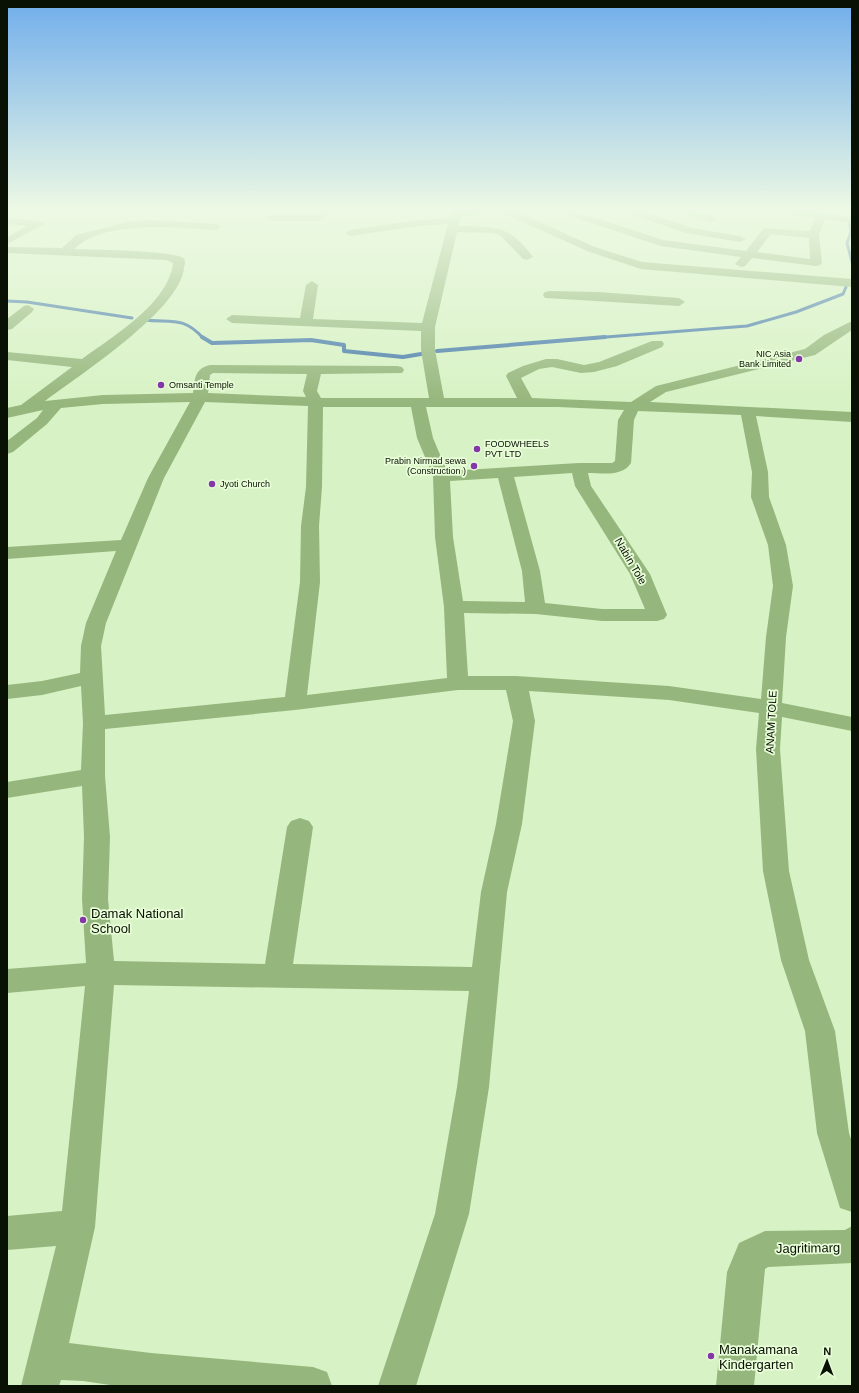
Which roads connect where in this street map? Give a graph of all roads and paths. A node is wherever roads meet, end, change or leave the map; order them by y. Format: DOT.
graph roads {
  1 [pos="179,273"];
  2 [pos="442,273"];
  3 [pos="735,273"];
  4 [pos="819,273"];
  5 [pos="822,281"];
  6 [pos="852,283"];
  7 [pos="312,285"];
  8 [pos="549,295"];
  9 [pos="679,302"];
  10 [pos="28,309"];
  11 [pos="232,319"];
  12 [pos="306,321"];
  13 [pos="852,324"];
  14 [pos="7,326"];
  15 [pos="428,327"];
  16 [pos="657,344"];
  17 [pos="7,356"];
  18 [pos="86,364"];
  19 [pos="315,369"];
  20 [pos="397,370"];
  21 [pos="200,397"];
  22 [pos="316,402"];
  23 [pos="427,403"];
  24 [pos="527,403"];
  25 [pos="56,404"];
  26 [pos="633,407"];
  27 [pos="26,408"];
  28 [pos="748,412"];
  29 [pos="7,413"];
  30 [pos="852,417"];
  31 [pos="7,449"];
  32 [pos="579,468"];
  33 [pos="505,473"];
  34 [pos="441,476"];
  35 [pos="127,545"];
  36 [pos="7,554"];
  37 [pos="454,607"];
  38 [pos="536,608"];
  39 [pos="91,677"];
  40 [pos="458,683"];
  41 [pos="516,683"];
  42 [pos="7,692"];
  43 [pos="294,703"];
  44 [pos="771,708"];
  45 [pos="94,723"];
  46 [pos="852,724"];
  47 [pos="93,776"];
  48 [pos="7,790"];
  49 [pos="300,827"];
  50 [pos="100,974"];
  51 [pos="277,976"];
  52 [pos="485,979"];
  53 [pos="7,981"];
  54 [pos="852,1196"];
  55 [pos="78,1227"];
  56 [pos="7,1233"];
  57 [pos="852,1244"];
  58 [pos="43,1373"];
  59 [pos="313,1386"];
  60 [pos="397,1386"];
  61 [pos="735,1386"];
  1 -- 18 [label="street"];
  2 -- 15 [label="street"];
  3 -- 5 [label="street"];
  4 -- 5 [label="street"];
  5 -- 6 [label="street"];
  7 -- 12 [label="street"];
  8 -- 9 [label="street"];
  10 -- 14 [label="street"];
  11 -- 12 [label="street"];
  12 -- 15 [label="street"];
  13 -- 26 [label="street"];
  15 -- 23 [label="street"];
  16 -- 24 [label="street"];
  17 -- 18 [label="street"];
  18 -- 27 [label="street"];
  19 -- 20 [label="street"];
  19 -- 21 [label="street"];
  19 -- 22 [label="street"];
  21 -- 22 [label="street"];
  21 -- 25 [label="street"];
  21 -- 35 [label="street"];
  22 -- 23 [label="street"];
  22 -- 43 [label="street"];
  23 -- 24 [label="street"];
  23 -- 34 [label="street"];
  24 -- 26 [label="street"];
  25 -- 27 [label="street"];
  25 -- 31 [label="street"];
  26 -- 28 [label="street"];
  26 -- 32 [label="street"];
  27 -- 29 [label="street"];
  28 -- 30 [label="street"];
  28 -- 44 [label="street, ANAM TOLE"];
  32 -- 33 [label="street"];
  32 -- 38 [label="street, Nabin Tole"];
  33 -- 34 [label="street"];
  33 -- 38 [label="street"];
  34 -- 37 [label="street"];
  35 -- 36 [label="street"];
  35 -- 39 [label="street"];
  37 -- 38 [label="street, Nabin Tole"];
  37 -- 40 [label="street"];
  39 -- 42 [label="street"];
  39 -- 45 [label="street"];
  40 -- 41 [label="street"];
  40 -- 43 [label="street"];
  41 -- 44 [label="street"];
  41 -- 52 [label="street"];
  43 -- 45 [label="street"];
  44 -- 46 [label="street"];
  44 -- 54 [label="street, ANAM TOLE"];
  45 -- 47 [label="street"];
  47 -- 48 [label="street"];
  47 -- 50 [label="street"];
  49 -- 51 [label="street"];
  50 -- 51 [label="street"];
  50 -- 53 [label="street"];
  50 -- 55 [label="street"];
  51 -- 52 [label="street"];
  52 -- 60 [label="street"];
  55 -- 56 [label="street"];
  55 -- 58 [label="street"];
  57 -- 61 [label="street, Jagritimarg"];
  58 -- 59 [label="street"];
}
